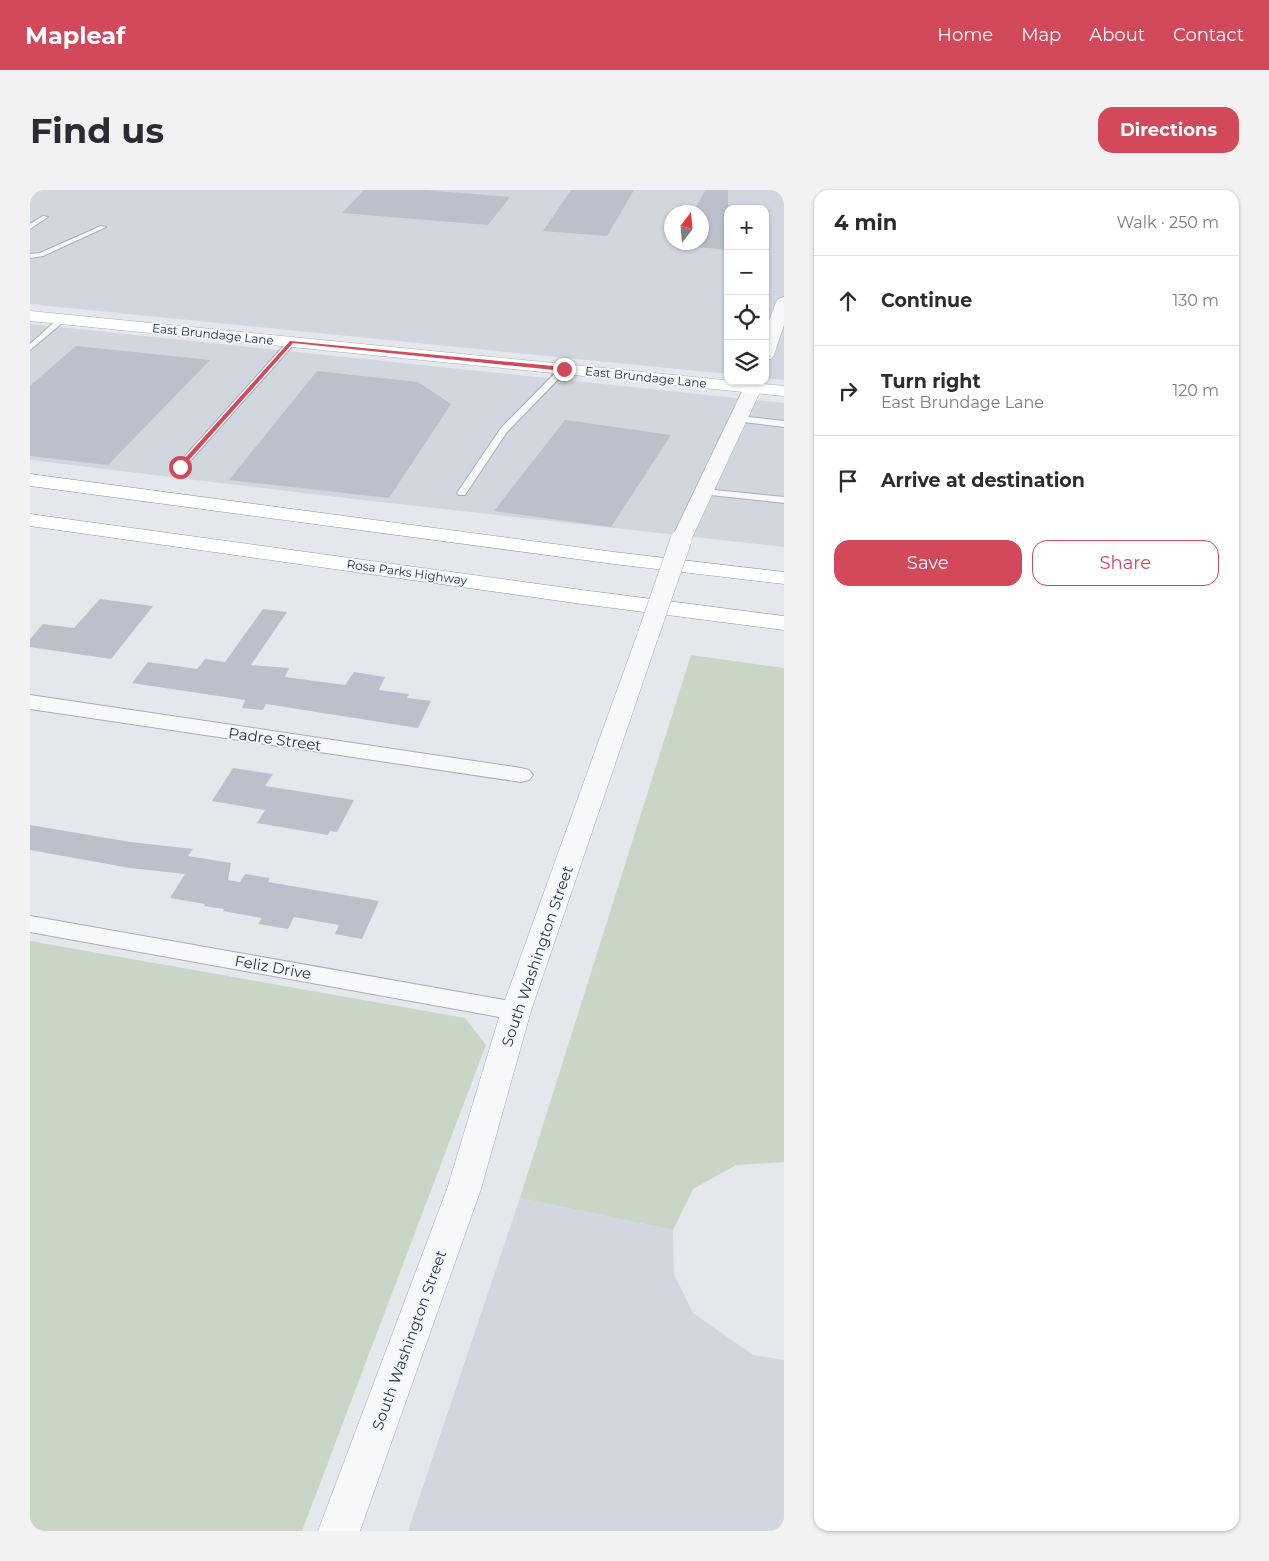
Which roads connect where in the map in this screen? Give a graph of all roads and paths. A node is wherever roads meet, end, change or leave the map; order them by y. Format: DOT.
graph roads {
  1 [pos="45,217"];
  2 [pos="30,227"];
  3 [pos="103,227"];
  4 [pos="30,256"];
  5 [pos="784,302"];
  6 [pos="30,316"];
  7 [pos="63,319"];
  8 [pos="292,342"];
  9 [pos="769,344"];
  10 [pos="30,348"];
  11 [pos="564,369"];
  12 [pos="724,382"];
  13 [pos="755,385"];
  14 [pos="784,391"];
  15 [pos="739,419"];
  16 [pos="784,424"];
  17 [pos="180,467"];
  18 [pos="30,480"];
  19 [pos="704,492"];
  20 [pos="462,493"];
  21 [pos="784,500"];
  22 [pos="30,520"];
  23 [pos="784,578"];
  24 [pos="784,623"];
  25 [pos="30,702"];
  26 [pos="521,776"];
  27 [pos="30,924"];
  28 [pos="516,1011"];
  29 [pos="339,1531"];
  1 -- 2 [label="lane"];
  3 -- 4 [label="lane"];
  5 -- 9 [label="street"];
  6 -- 7 [label="main road, East Brundage Lane"];
  7 -- 8 [label="main road, East Brundage Lane"];
  7 -- 10 [label="lane"];
  8 -- 11 [label="main road, East Brundage Lane"];
  8 -- 17 [label="lane"];
  11 -- 12 [label="main road, East Brundage Lane"];
  11 -- 20 [label="lane"];
  13 -- 14 [label="main road, East Brundage Lane"];
  13 -- 15 [label="street, South Washington Street"];
  15 -- 16 [label="lane"];
  15 -- 19 [label="street, South Washington Street"];
  18 -- 23 [label="main road"];
  19 -- 21 [label="lane"];
  19 -- 28 [label="street, South Washington Street, bridge"];
  22 -- 24 [label="main road, Rosa Parks Highway"];
  25 -- 26 [label="street, Padre Street"];
  27 -- 28 [label="street, Feliz Drive"];
  28 -- 29 [label="street, South Washington Street"];
}
